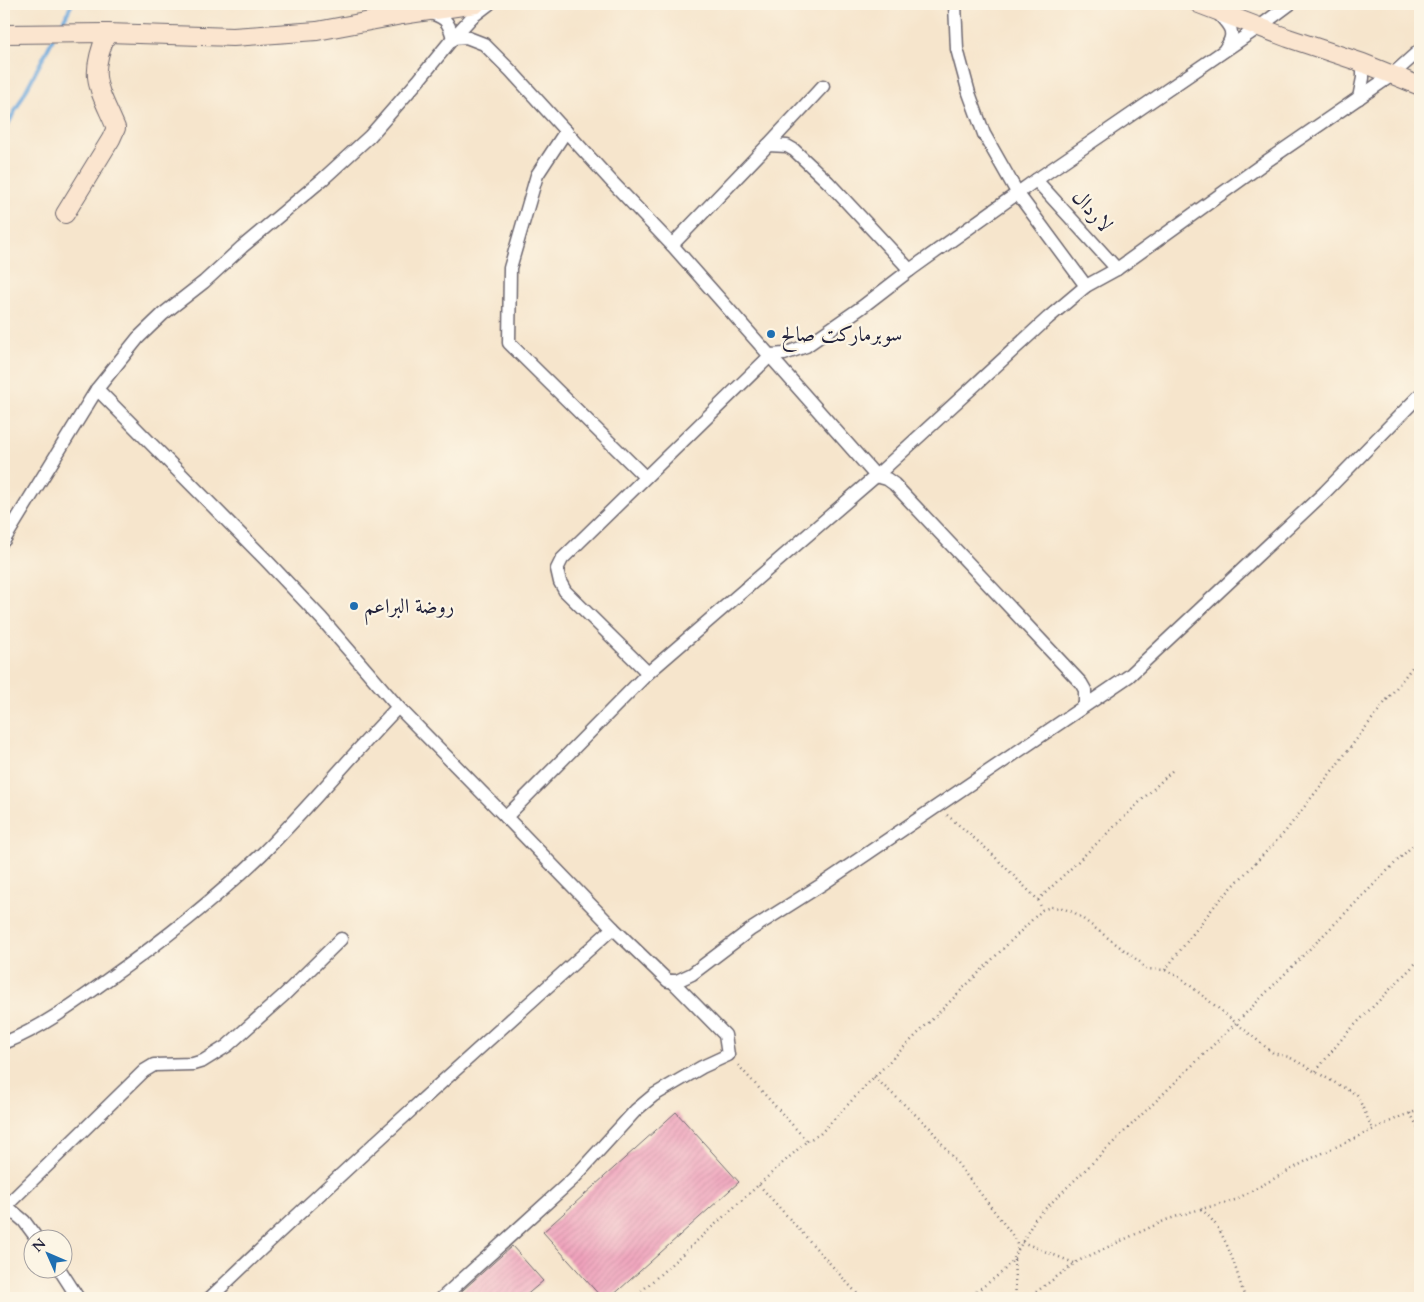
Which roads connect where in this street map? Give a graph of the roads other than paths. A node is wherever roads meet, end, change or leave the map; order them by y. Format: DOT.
graph roads {
  1 [pos="476,4"];
  2 [pos="489,4"];
  3 [pos="955,4"];
  4 [pos="1290,4"];
  5 [pos="1207,6"];
  6 [pos="426,12"];
  7 [pos="1259,27"];
  8 [pos="107,33"];
  9 [pos="4,34"];
  10 [pos="453,38"];
  11 [pos="1420,50"];
  12 [pos="1222,53"];
  13 [pos="1363,63"];
  14 [pos="1392,75"];
  15 [pos="823,86"];
  16 [pos="1420,86"];
  17 [pos="1359,98"];
  18 [pos="566,131"];
  19 [pos="768,146"];
  20 [pos="1036,180"];
  21 [pos="1018,194"];
  22 [pos="65,214"];
  23 [pos="672,245"];
  24 [pos="1117,269"];
  25 [pos="910,270"];
  26 [pos="1086,286"];
  27 [pos="771,355"];
  28 [pos="97,389"];
  29 [pos="1420,395"];
  30 [pos="876,476"];
  31 [pos="645,477"];
  32 [pos="4,540"];
  33 [pos="648,674"];
  34 [pos="1081,683"];
  35 [pos="1109,688"];
  36 [pos="1085,705"];
  37 [pos="398,706"];
  38 [pos="506,817"];
  39 [pos="613,928"];
  40 [pos="341,939"];
  41 [pos="672,981"];
  42 [pos="4,1043"];
  43 [pos="5,1204"];
  44 [pos="31,1230"];
  45 [pos="66,1280"];
  46 [pos="78,1298"];
  47 [pos="210,1298"];
  48 [pos="442,1298"];
  1 -- 6 [label="street"];
  2 -- 10 [label="street"];
  3 -- 21 [label="street"];
  4 -- 7 [label="street"];
  5 -- 7 [label="street"];
  5 -- 12 [label="street"];
  6 -- 8 [label="street"];
  6 -- 10 [label="street"];
  7 -- 12 [label="street"];
  7 -- 13 [label="street"];
  8 -- 9 [label="street"];
  8 -- 22 [label="street"];
  10 -- 18 [label="street"];
  10 -- 28 [label="street"];
  11 -- 14 [label="street"];
  12 -- 20 [label="street"];
  13 -- 14 [label="street"];
  13 -- 17 [label="street"];
  14 -- 16 [label="street"];
  14 -- 17 [label="street"];
  15 -- 19 [label="street"];
  17 -- 24 [label="street"];
  18 -- 23 [label="street"];
  18 -- 31 [label="street"];
  19 -- 23 [label="street"];
  19 -- 25 [label="street"];
  20 -- 21 [label="street"];
  20 -- 24 [label="street, لاردال"];
  21 -- 25 [label="street"];
  21 -- 26 [label="street"];
  23 -- 27 [label="street"];
  24 -- 26 [label="street"];
  25 -- 27 [label="street"];
  26 -- 30 [label="street"];
  27 -- 30 [label="street"];
  27 -- 31 [label="street"];
  28 -- 32 [label="street"];
  28 -- 37 [label="street"];
  29 -- 35 [label="street"];
  30 -- 33 [label="street"];
  30 -- 34 [label="street"];
  31 -- 33 [label="street"];
  33 -- 38 [label="street"];
  34 -- 35 [label="street"];
  34 -- 36 [label="street"];
  35 -- 36 [label="street"];
  36 -- 41 [label="street"];
  37 -- 38 [label="street"];
  37 -- 42 [label="street"];
  38 -- 39 [label="street"];
  39 -- 41 [label="street"];
  39 -- 47 [label="street"];
  40 -- 43 [label="street"];
  41 -- 48 [label="street"];
  43 -- 44 [label="street"];
  45 -- 46 [label="street"];
}
